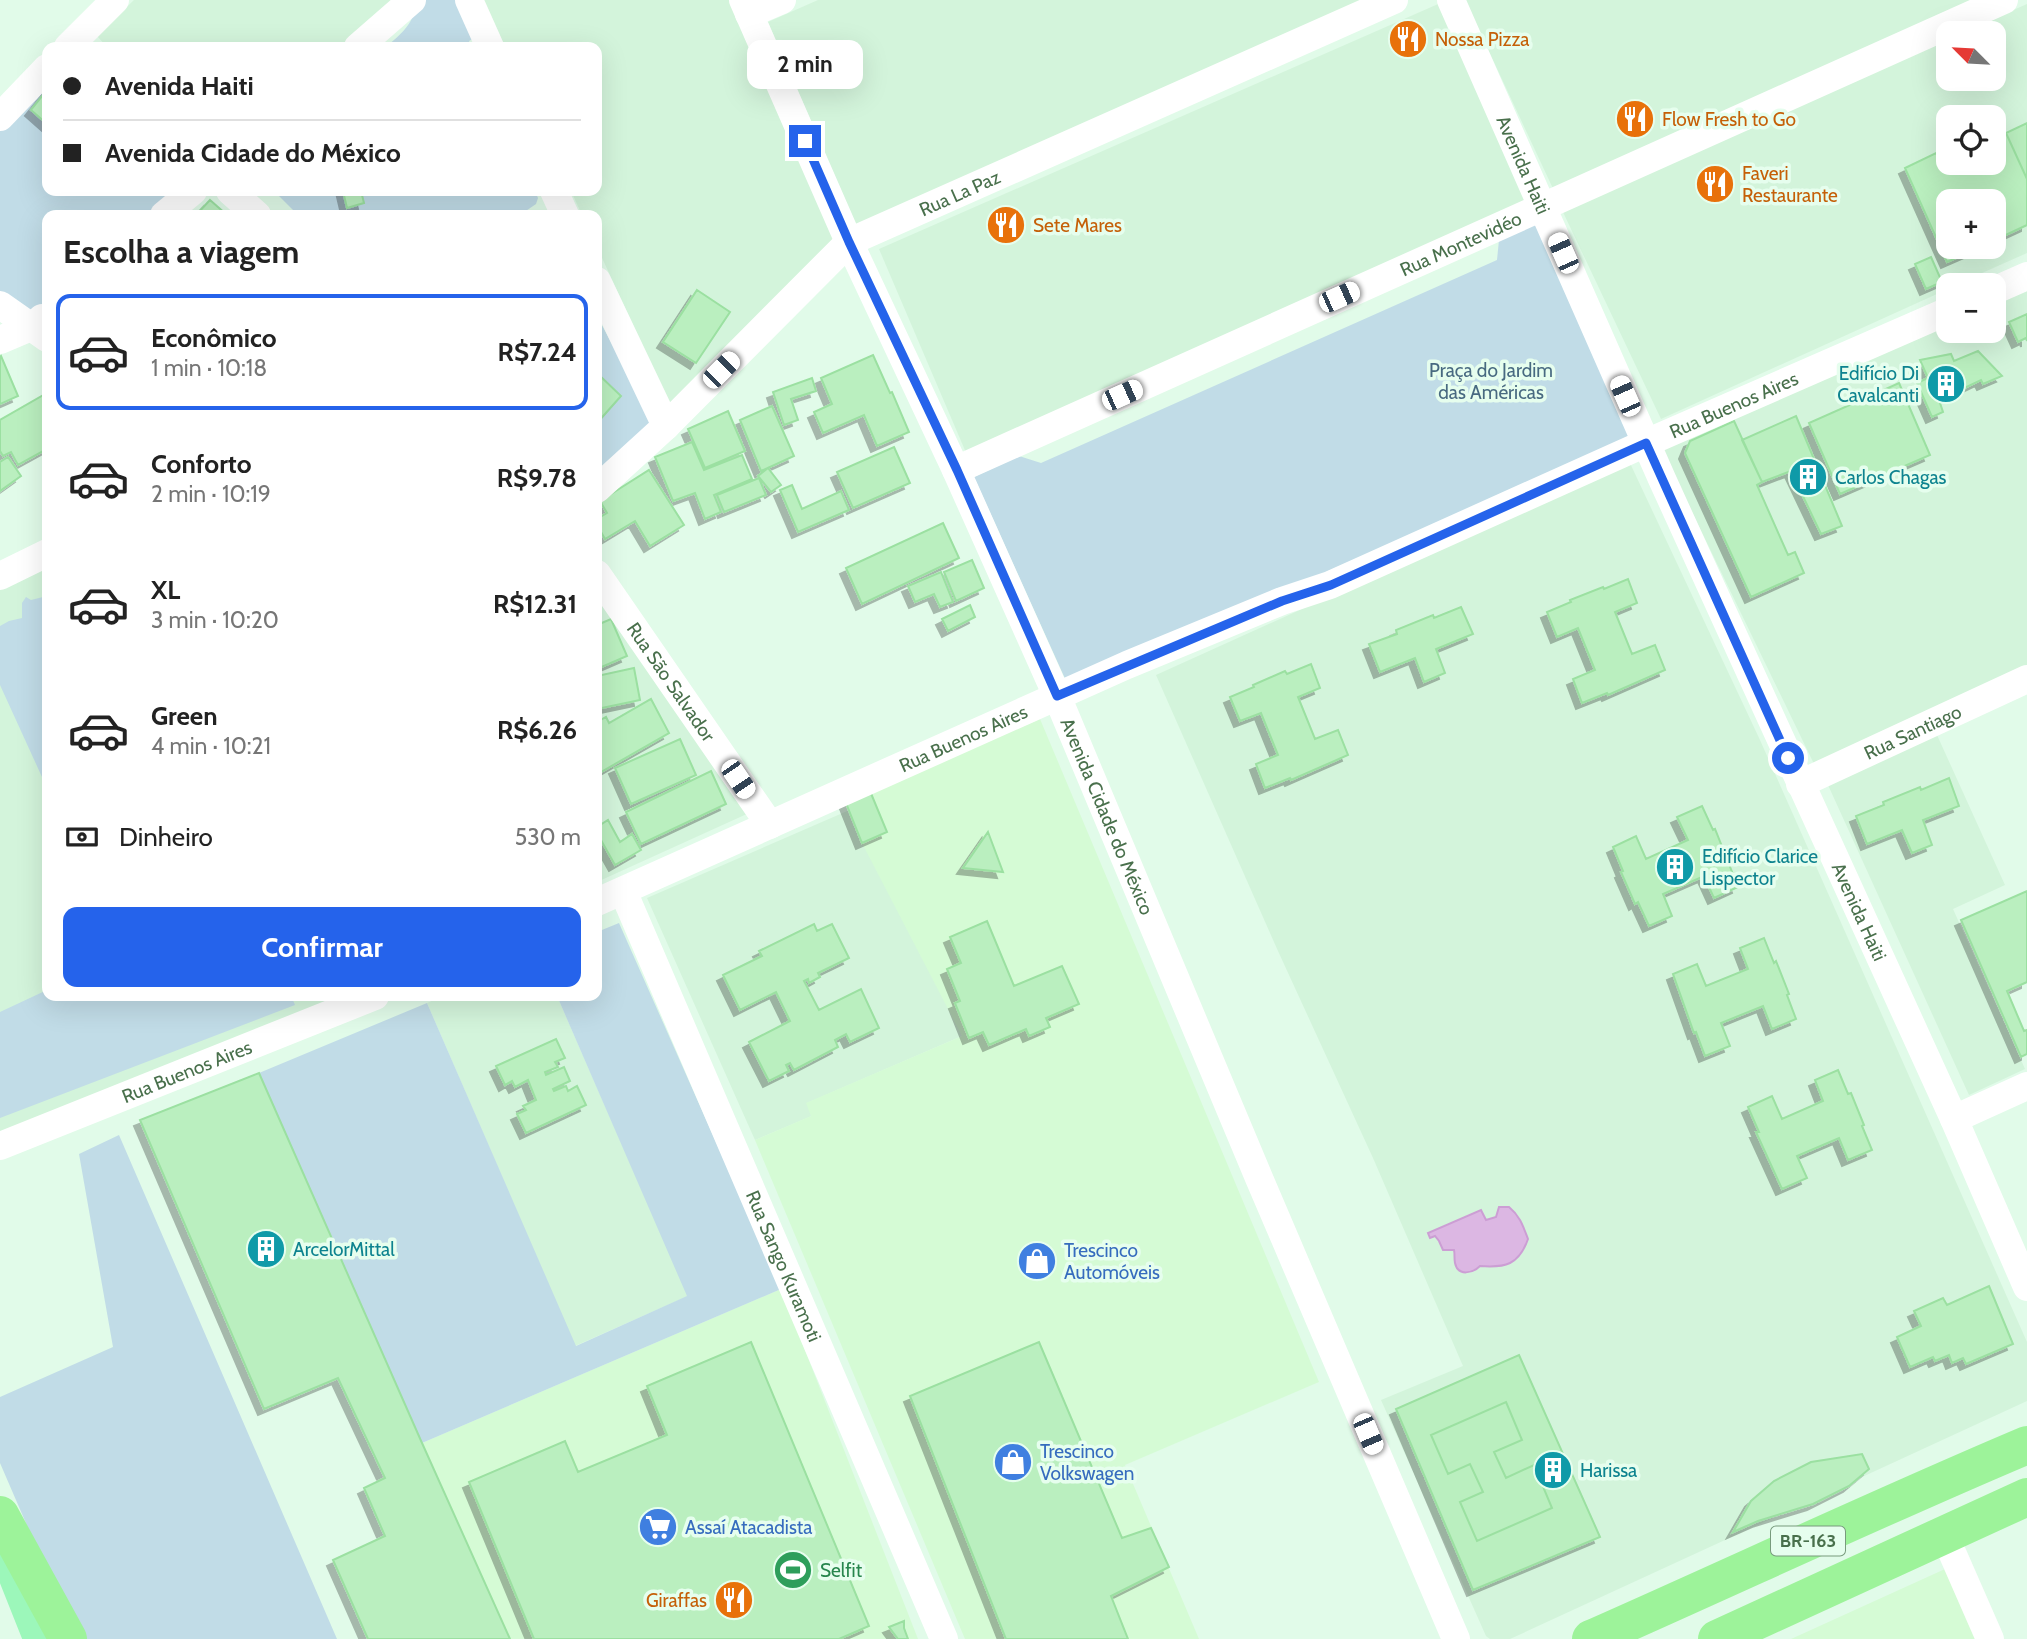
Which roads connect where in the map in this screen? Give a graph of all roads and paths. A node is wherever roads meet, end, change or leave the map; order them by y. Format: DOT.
graph roads {
  1 [pos="115,0"];
  2 [pos="412,0"];
  3 [pos="469,0"];
  4 [pos="782,0"];
  5 [pos="1394,0"];
  6 [pos="1451,0"];
  7 [pos="2004,0"];
  8 [pos="746,7"];
  9 [pos="81,42"];
  10 [pos="364,42"];
  11 [pos="488,42"];
  12 [pos="42,73"];
  13 [pos="0,117"];
  14 [pos="187,196"];
  15 [pos="236,196"];
  16 [pos="1542,206"];
  17 [pos="170,210"];
  18 [pos="251,210"];
  19 [pos="849,242"];
  20 [pos="2027,276"];
  21 [pos="2006,285"];
  22 [pos="602,292"];
  23 [pos="0,305"];
  24 [pos="1936,316"];
  25 [pos="42,326"];
  26 [pos="0,340"];
  27 [pos="666,426"];
  28 [pos="1646,443"];
  29 [pos="957,470"];
  30 [pos="602,484"];
  31 [pos="42,555"];
  32 [pos="0,576"];
  33 [pos="602,581"];
  34 [pos="2027,679"];
  35 [pos="1057,696"];
  36 [pos="1800,784"];
  37 [pos="770,825"];
  38 [pos="623,891"];
  39 [pos="602,900"];
  40 [pos="362,1001"];
  41 [pos="2027,1086"];
  42 [pos="1954,1119"];
  43 [pos="0,1146"];
  44 [pos="2027,1287"];
  45 [pos="2027,1445"];
  46 [pos="2027,1497"];
  47 [pos="0,1515"];
  48 [pos="1944,1535"];
  49 [pos="0,1536"];
  50 [pos="41,1639"];
  51 [pos="68,1639"];
  52 [pos="944,1639"];
  53 [pos="1456,1639"];
  54 [pos="1591,1639"];
  55 [pos="1717,1639"];
  56 [pos="1990,1639"];
  1 -- 9 [label="street"];
  2 -- 10 [label="street"];
  3 -- 11 [label="street"];
  4 -- 8 [label="street"];
  5 -- 19 [label="street, Rua La Paz"];
  6 -- 16 [label="street, Avenida Haiti"];
  7 -- 16 [label="street, Rua Montevidéo"];
  8 -- 19 [label="street, Avenida Cidade do México"];
  12 -- 13 [label="street"];
  14 -- 17 [label="street"];
  15 -- 18 [label="street"];
  16 -- 28 [label="street, Avenida Haiti"];
  16 -- 29 [label="street, Rua Montevidéo"];
  19 -- 27 [label="street, Rua La Paz"];
  19 -- 29 [label="street, Avenida Cidade do México"];
  20 -- 21 [label="street"];
  22 -- 27 [label="street"];
  23 -- 25 [label="street"];
  24 -- 28 [label="street, Rua Buenos Aires"];
  25 -- 26 [label="street"];
  27 -- 30 [label="street, Rua La Paz"];
  28 -- 35 [label="street, Rua Buenos Aires"];
  28 -- 36 [label="street, Avenida Haiti"];
  29 -- 35 [label="street, Avenida Cidade do México"];
  31 -- 32 [label="street"];
  33 -- 37 [label="street, Rua São Salvador"];
  34 -- 36 [label="street, Rua Santiago"];
  35 -- 37 [label="street, Rua Buenos Aires"];
  35 -- 53 [label="street, Avenida Cidade do México"];
  36 -- 42 [label="street, Avenida Haiti"];
  37 -- 38 [label="street, Rua Buenos Aires"];
  38 -- 39 [label="street, Rua Buenos Aires"];
  38 -- 52 [label="street, Rua Sango Kuramoti"];
  40 -- 43 [label="street, Rua Buenos Aires"];
  41 -- 42 [label="street"];
  42 -- 44 [label="street, Avenida Haiti"];
  45 -- 54 [label="highway, BR-163"];
  46 -- 48 [label="highway, BR-163"];
  47 -- 51 [label="highway"];
  48 -- 55 [label="highway, BR-163"];
  48 -- 56 [label="street"];
  49 -- 50 [label="main road"];
}
